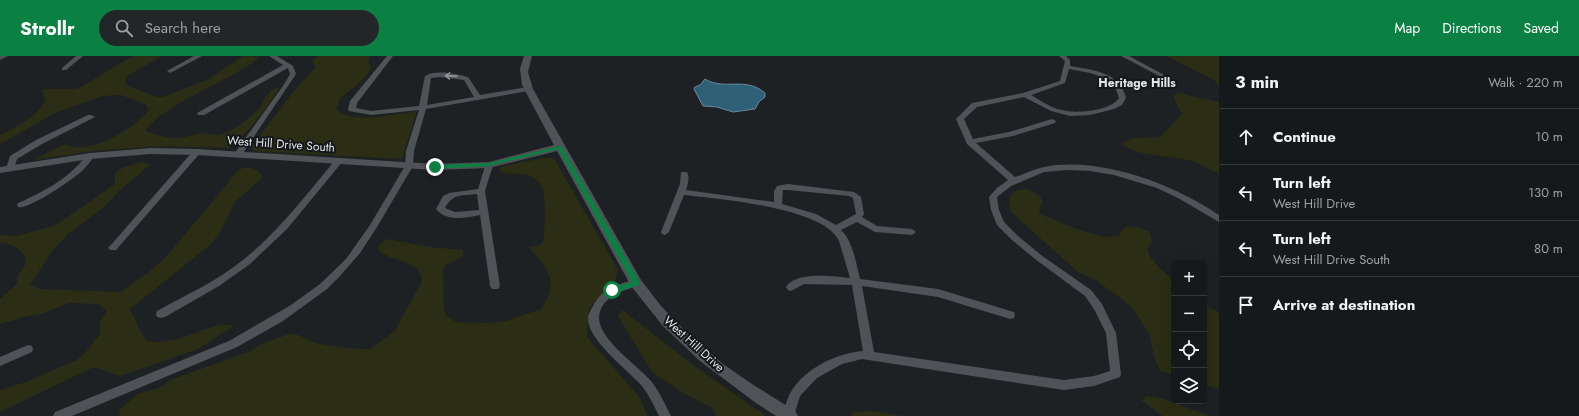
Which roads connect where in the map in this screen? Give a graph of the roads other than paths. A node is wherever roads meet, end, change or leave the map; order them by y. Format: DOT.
graph roads {
  1 [pos="5,56"];
  2 [pos="80,56"];
  3 [pos="199,56"];
  4 [pos="272,56"];
  5 [pos="390,56"];
  6 [pos="528,56"];
  7 [pos="1062,56"];
  8 [pos="1124,56"];
  9 [pos="0,58"];
  10 [pos="288,65"];
  11 [pos="1067,67"];
  12 [pos="64,69"];
  13 [pos="170,71"];
  14 [pos="1165,77"];
  15 [pos="528,89"];
  16 [pos="1025,95"];
  17 [pos="478,98"];
  18 [pos="421,108"];
  19 [pos="201,113"];
  20 [pos="91,117"];
  21 [pos="1052,121"];
  22 [pos="970,142"];
  23 [pos="560,147"];
  24 [pos="197,152"];
  25 [pos="238,154"];
  26 [pos="90,156"];
  27 [pos="339,161"];
  28 [pos="489,164"];
  29 [pos="409,166"];
  30 [pos="5,170"];
  31 [pos="684,174"];
  32 [pos="1013,180"];
  33 [pos="481,191"];
  34 [pos="681,192"];
  35 [pos="21,205"];
  36 [pos="778,207"];
  37 [pos="484,212"];
  38 [pos="857,218"];
  39 [pos="1219,219"];
  40 [pos="835,229"];
  41 [pos="665,232"];
  42 [pos="912,232"];
  43 [pos="113,248"];
  44 [pos="857,282"];
  45 [pos="636,283"];
  46 [pos="494,286"];
  47 [pos="791,287"];
  48 [pos="161,314"];
  49 [pos="1010,315"];
  50 [pos="28,349"];
  51 [pos="869,356"];
  52 [pos="0,362"];
  53 [pos="59,416"];
  54 [pos="665,416"];
  55 [pos="789,416"];
  1 -- 9 [label="street"];
  2 -- 12 [label="street"];
  3 -- 13 [label="street"];
  4 -- 10 [label="street"];
  5 -- 18 [label="street"];
  6 -- 15 [label="street, West Hill Drive"];
  7 -- 11 [label="street"];
  8 -- 14 [label="street"];
  10 -- 19 [label="street"];
  10 -- 25 [label="street"];
  11 -- 16 [label="street"];
  11 -- 16 [label="street"];
  15 -- 17 [label="street"];
  15 -- 23 [label="street, West Hill Drive"];
  16 -- 22 [label="street"];
  17 -- 18 [label="street"];
  17 -- 18 [label="street, one-way"];
  18 -- 29 [label="street"];
  20 -- 30 [label="street"];
  21 -- 22 [label="street"];
  22 -- 32 [label="street"];
  23 -- 28 [label="street, West Hill Drive South"];
  23 -- 45 [label="street, West Hill Drive"];
  24 -- 25 [label="street, West Hill Drive South"];
  24 -- 26 [label="street, West Hill Drive South"];
  24 -- 43 [label="street"];
  25 -- 27 [label="street, West Hill Drive South"];
  26 -- 30 [label="street, West Hill Drive South"];
  26 -- 35 [label="street"];
  27 -- 29 [label="street, West Hill Drive South"];
  27 -- 48 [label="street"];
  28 -- 29 [label="street, West Hill Drive South"];
  28 -- 33 [label="street"];
  29 -- 53 [label="street"];
  31 -- 34 [label="street"];
  32 -- 39 [label="street"];
  32 -- 51 [label="street"];
  33 -- 37 [label="street"];
  33 -- 37 [label="street"];
  34 -- 36 [label="street"];
  34 -- 41 [label="street"];
  36 -- 38 [label="street"];
  36 -- 40 [label="street"];
  37 -- 46 [label="street"];
  38 -- 40 [label="street"];
  38 -- 42 [label="street"];
  40 -- 44 [label="street"];
  44 -- 47 [label="street"];
  44 -- 49 [label="street"];
  44 -- 51 [label="street"];
  45 -- 54 [label="street"];
  45 -- 55 [label="street, West Hill Drive"];
  50 -- 52 [label="street"];
  51 -- 55 [label="street"];
}
